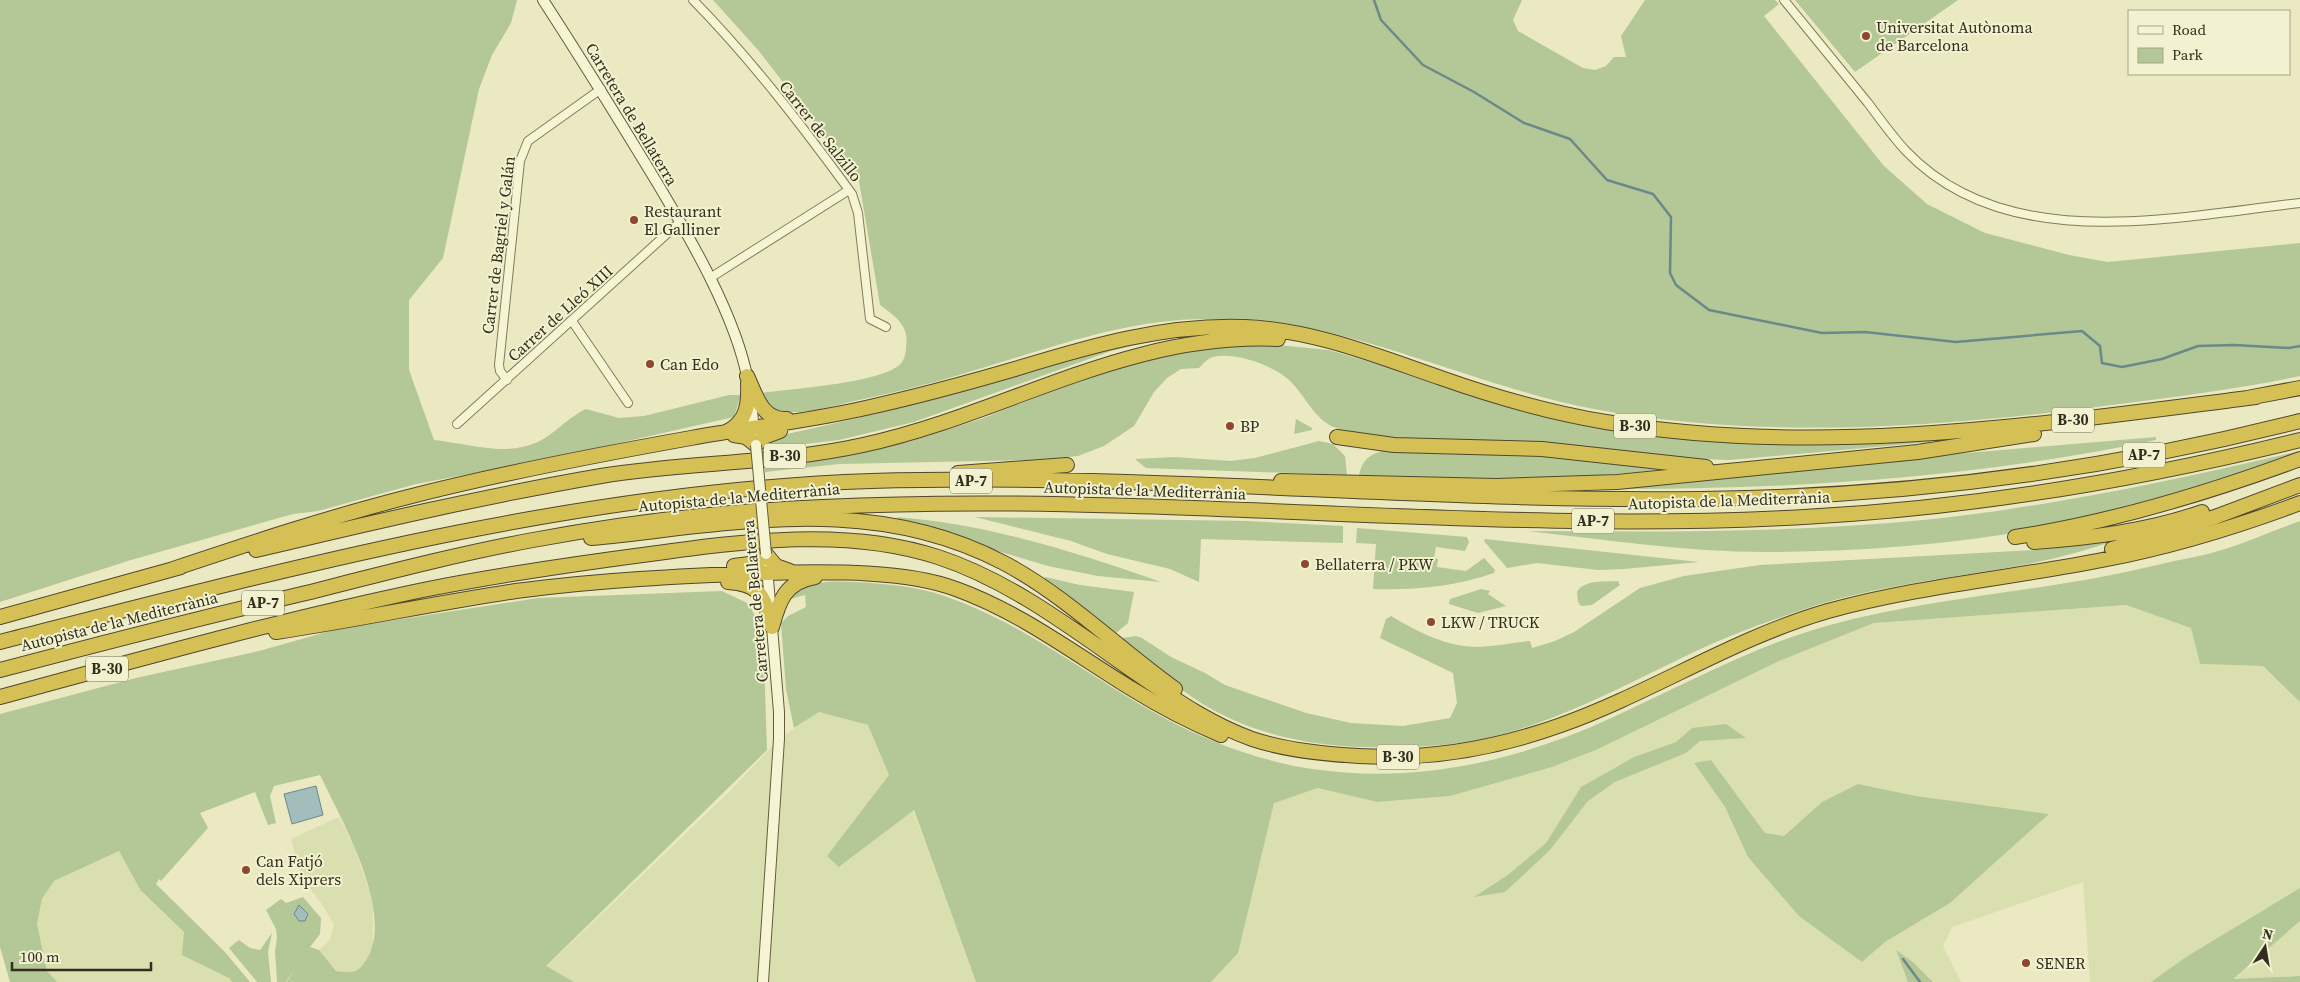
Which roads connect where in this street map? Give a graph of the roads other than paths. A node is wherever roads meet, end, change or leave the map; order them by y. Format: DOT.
graph roads {
  1 [pos="543,0"];
  2 [pos="692,0"];
  3 [pos="1784,0"];
  4 [pos="601,89"];
  5 [pos="849,190"];
  6 [pos="2300,203"];
  7 [pos="680,222"];
  8 [pos="710,278"];
  9 [pos="572,321"];
  10 [pos="886,326"];
  11 [pos="1389,360"];
  12 [pos="748,379"];
  13 [pos="507,380"];
  14 [pos="2300,388"];
  15 [pos="2256,397"];
  16 [pos="628,403"];
  17 [pos="835,415"];
  18 [pos="2300,421"];
  19 [pos="457,424"];
  20 [pos="754,429"];
  21 [pos="720,433"];
  22 [pos="1337,437"];
  23 [pos="2300,440"];
  24 [pos="756,445"];
  25 [pos="2300,459"];
  26 [pos="1067,465"];
  27 [pos="1770,466"];
  28 [pos="2300,477"];
  29 [pos="878,481"];
  30 [pos="1210,485"];
  31 [pos="2300,485"];
  32 [pos="2300,503"];
  33 [pos="526,541"];
  34 [pos="766,554"];
  35 [pos="173,569"];
  36 [pos="798,572"];
  37 [pos="768,573"];
  38 [pos="837,574"];
  39 [pos="667,577"];
  40 [pos="1998,578"];
  41 [pos="620,581"];
  42 [pos="0,617"];
  43 [pos="772,627"];
  44 [pos="214,640"];
  45 [pos="0,642"];
  46 [pos="0,670"];
  47 [pos="0,698"];
  48 [pos="1328,753"];
  49 [pos="1397,757"];
  50 [pos="763,982"];
  1 -- 4 [label="street, Carretera de Bellaterra"];
  2 -- 5 [label="street, Carrer de Salzillo"];
  3 -- 6 [label="street"];
  4 -- 7 [label="street, Carretera de Bellaterra"];
  4 -- 13 [label="street, Carrer de Bagriel y Galán"];
  5 -- 8 [label="street"];
  5 -- 10 [label="street, Carrer de Salzillo"];
  7 -- 8 [label="street, Carretera de Bellaterra"];
  7 -- 9 [label="street, Carrer de Lleó XIII"];
  8 -- 12 [label="street, Carretera de Bellaterra"];
  9 -- 13 [label="street, Carrer de Lleó XIII"];
  9 -- 16 [label="street"];
  11 -- 15 [label="highway, B-30"];
  11 -- 17 [label="highway"];
  11 -- 35 [label="highway, B-30"];
  12 -- 17 [label="highway"];
  12 -- 20 [label="street, Carretera de Bellaterra"];
  12 -- 21 [label="highway"];
  13 -- 19 [label="street, Carrer de Lleó XIII"];
  14 -- 15 [label="highway, B-30"];
  15 -- 27 [label="highway"];
  17 -- 20 [label="highway"];
  17 -- 24 [label="highway"];
  18 -- 30 [label="highway, Autopista de la Mediterrània / AP-7"];
  20 -- 21 [label="highway"];
  20 -- 24 [label="street, Carretera de Bellaterra"];
  21 -- 24 [label="highway"];
  21 -- 35 [label="highway"];
  22 -- 27 [label="highway"];
  23 -- 33 [label="highway, Autopista de la Mediterrània / AP-7"];
  24 -- 34 [label="street, Carretera de Bellaterra, bridge"];
  25 -- 28 [label="highway"];
  26 -- 29 [label="highway"];
  27 -- 30 [label="highway"];
  29 -- 30 [label="highway, Autopista de la Mediterrània / AP-7"];
  29 -- 45 [label="highway, Autopista de la Mediterrània / AP-7"];
  31 -- 40 [label="highway, B-30"];
  32 -- 40 [label="highway"];
  33 -- 46 [label="highway, Autopista de la Mediterrània / AP-7"];
  33 -- 48 [label="highway"];
  34 -- 36 [label="highway"];
  34 -- 37 [label="street, Carretera de Bellaterra"];
  34 -- 41 [label="highway"];
  35 -- 42 [label="highway, B-30"];
  36 -- 37 [label="highway"];
  36 -- 38 [label="highway"];
  37 -- 39 [label="highway"];
  37 -- 43 [label="street, Carretera de Bellaterra"];
  38 -- 43 [label="highway"];
  38 -- 49 [label="highway"];
  39 -- 41 [label="highway"];
  39 -- 43 [label="highway"];
  40 -- 49 [label="highway, B-30"];
  41 -- 44 [label="highway"];
  43 -- 50 [label="street, Carretera de Bellaterra"];
  44 -- 47 [label="highway, B-30"];
  44 -- 48 [label="highway, B-30"];
  48 -- 49 [label="highway, B-30"];
}
